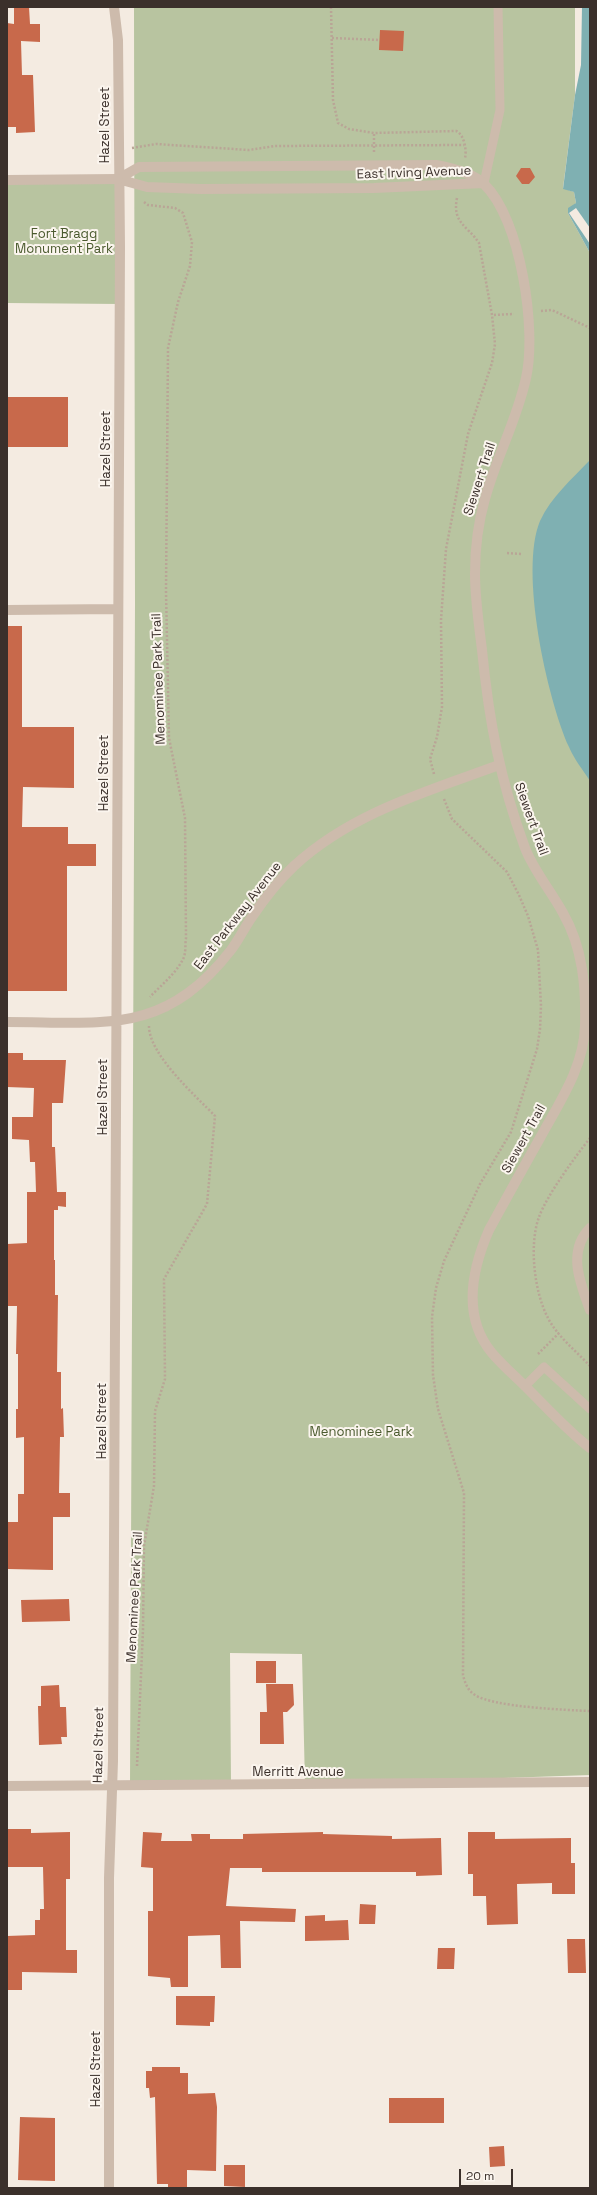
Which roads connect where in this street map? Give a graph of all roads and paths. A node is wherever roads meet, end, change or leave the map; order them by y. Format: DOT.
graph roads {
  1 [pos="114,7"];
  2 [pos="331,7"];
  3 [pos="498,7"];
  4 [pos="332,38"];
  5 [pos="379,40"];
  6 [pos="464,145"];
  7 [pos="118,151"];
  8 [pos="463,172"];
  9 [pos="118,179"];
  10 [pos="7,180"];
  11 [pos="484,183"];
  12 [pos="141,199"];
  13 [pos="492,315"];
  14 [pos="507,553"];
  15 [pos="522,554"];
  16 [pos="117,609"];
  17 [pos="7,610"];
  18 [pos="499,765"];
  19 [pos="439,787"];
  20 [pos="587,1000"];
  21 [pos="149,1015"];
  22 [pos="7,1022"];
  23 [pos="116,1022"];
  24 [pos="590,1138"];
  25 [pos="590,1228"];
  26 [pos="590,1310"];
  27 [pos="590,1366"];
  28 [pos="525,1386"];
  29 [pos="590,1409"];
  30 [pos="590,1448"];
  31 [pos="590,1711"];
  32 [pos="137,1766"];
  33 [pos="590,1782"];
  34 [pos="111,1785"];
  35 [pos="7,1786"];
  36 [pos="110,2188"];
  1 -- 7 [label="street, Hazel Street"];
  2 -- 4 [label="path"];
  3 -- 11 [label="lane"];
  4 -- 5 [label="path"];
  4 -- 6 [label="path"];
  6 -- 7 [label="path"];
  6 -- 8 [label="path"];
  7 -- 9 [label="street, Hazel Street"];
  8 -- 9 [label="street, East Irving Avenue"];
  8 -- 11 [label="street, East Irving Avenue"];
  9 -- 10 [label="street, East Irving Avenue"];
  9 -- 11 [label="street, East Irving Avenue"];
  9 -- 16 [label="street, Hazel Street"];
  11 -- 18 [label="street, Siewert Trail"];
  12 -- 21 [label="path, Menominee Park Trail"];
  13 -- 19 [label="path"];
  14 -- 15 [label="path"];
  16 -- 17 [label="street"];
  16 -- 23 [label="street, Hazel Street"];
  18 -- 19 [label="street, East Parkway Avenue"];
  18 -- 20 [label="street, Siewert Trail"];
  19 -- 21 [label="street, East Parkway Avenue"];
  19 -- 31 [label="path"];
  20 -- 28 [label="street, Siewert Trail"];
  21 -- 23 [label="street, East Parkway Avenue"];
  21 -- 32 [label="path, Menominee Park Trail"];
  22 -- 23 [label="street, East Parkway Avenue"];
  23 -- 34 [label="street, Hazel Street"];
  24 -- 27 [label="path"];
  25 -- 26 [label="street"];
  28 -- 29 [label="lane"];
  28 -- 30 [label="street, Siewert Trail"];
  33 -- 34 [label="street, Merritt Avenue"];
  34 -- 35 [label="street, Merritt Avenue"];
  34 -- 36 [label="street, Hazel Street"];
}
